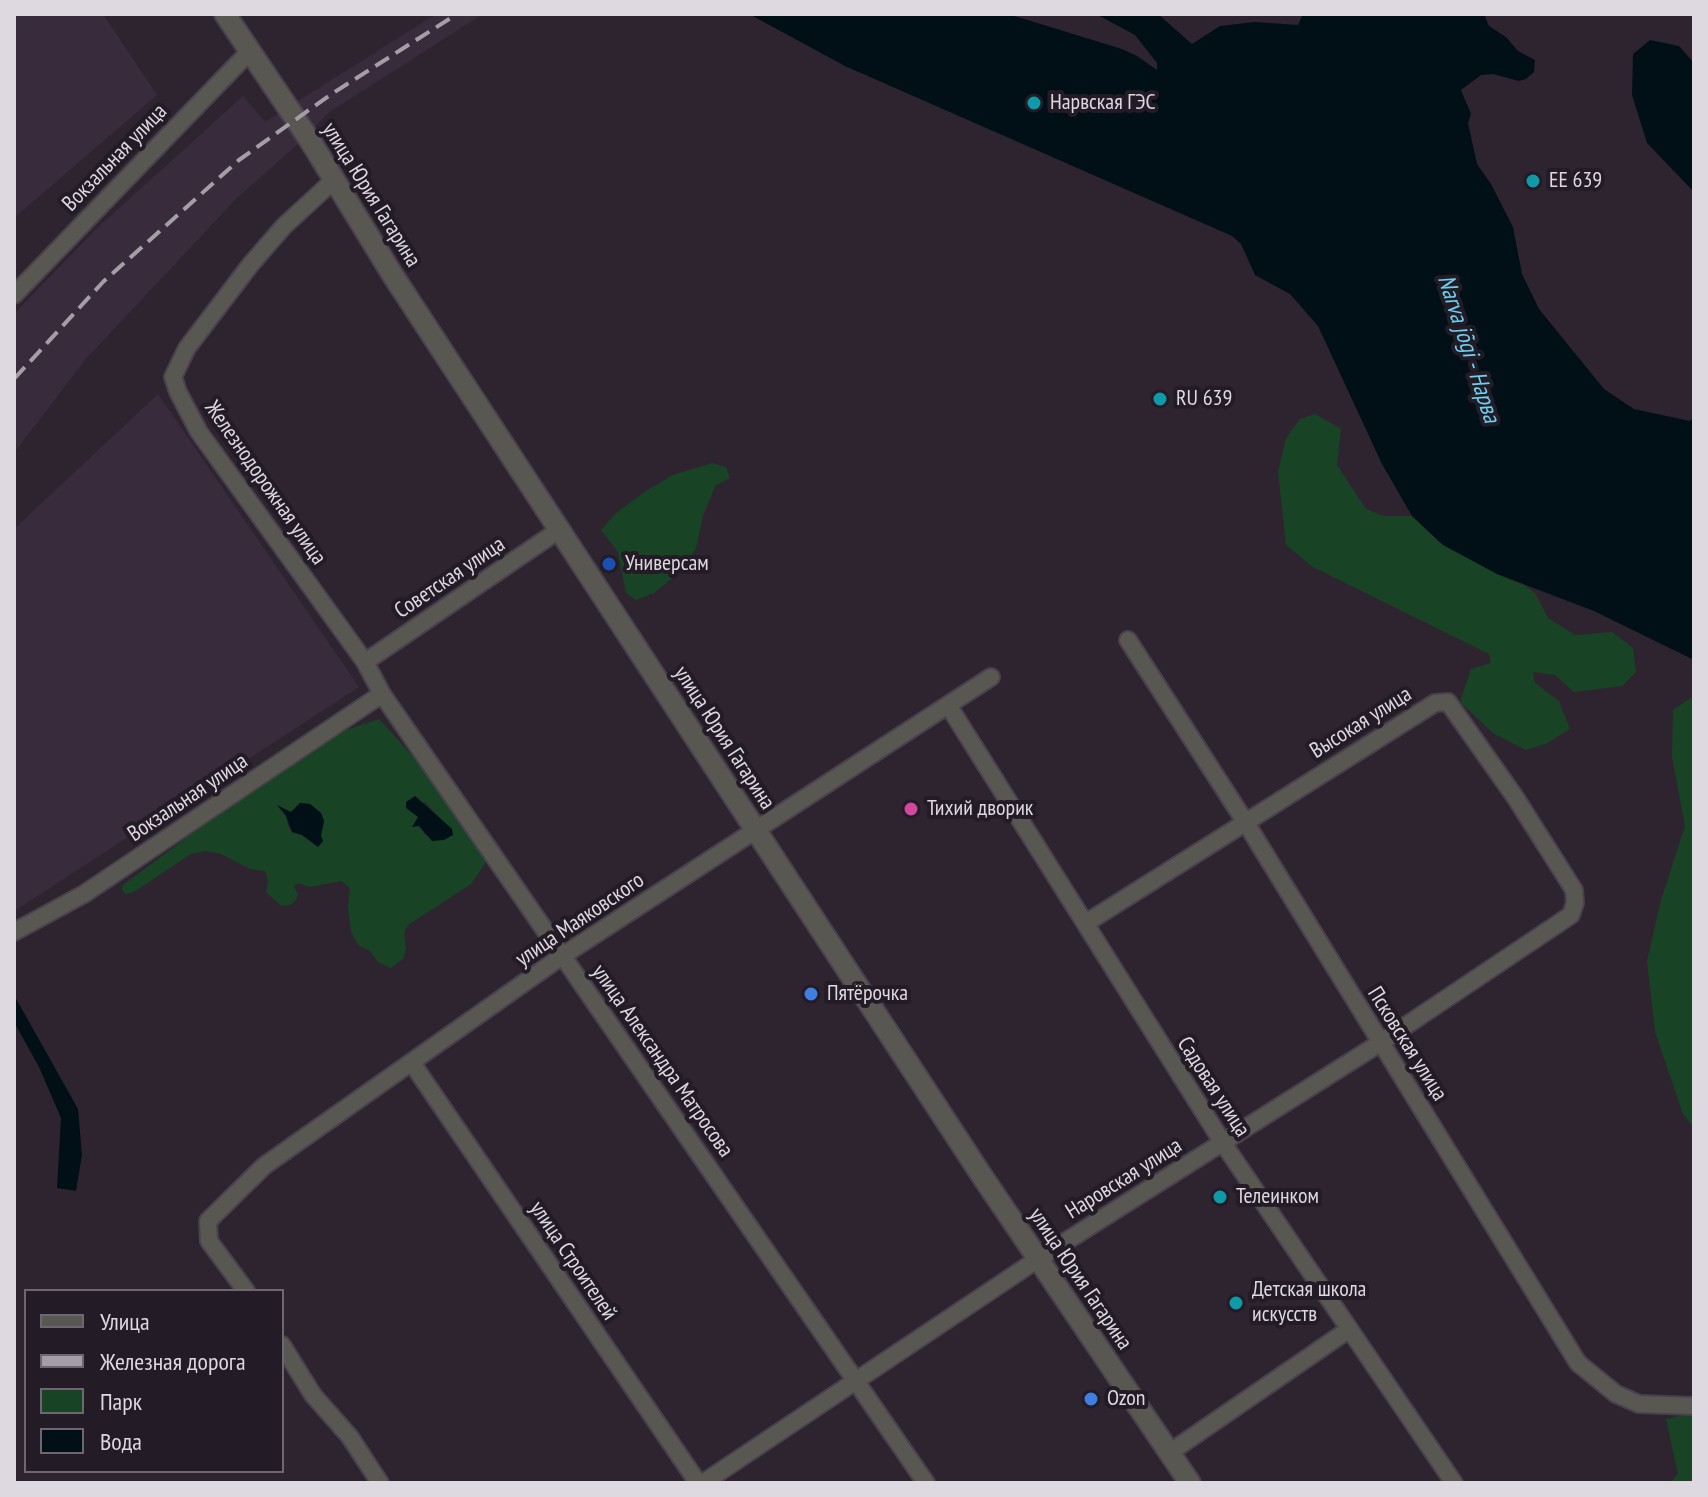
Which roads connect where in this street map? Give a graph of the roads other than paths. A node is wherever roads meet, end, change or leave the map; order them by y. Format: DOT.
graph roads {
  1 [pos="225,14"];
  2 [pos="249,52"];
  3 [pos="334,180"];
  4 [pos="14,295"];
  5 [pos="559,530"];
  6 [pos="1128,640"];
  7 [pos="365,662"];
  8 [pos="991,677"];
  9 [pos="382,694"];
  10 [pos="948,705"];
  11 [pos="1246,823"];
  12 [pos="756,830"];
  13 [pos="1571,915"];
  14 [pos="1086,923"];
  15 [pos="14,932"];
  16 [pos="562,956"];
  17 [pos="1380,1043"];
  18 [pos="412,1063"];
  19 [pos="1223,1143"];
  20 [pos="1038,1259"];
  21 [pos="245,1289"];
  22 [pos="1348,1330"];
  23 [pos="284,1348"];
  24 [pos="854,1381"];
  25 [pos="1694,1406"];
  26 [pos="1169,1453"];
  27 [pos="380,1483"];
  28 [pos="701,1483"];
  29 [pos="926,1483"];
  30 [pos="1190,1483"];
  31 [pos="1454,1483"];
  1 -- 2 [label="street, улица Юрия Гагарина"];
  2 -- 3 [label="street, улица Юрия Гагарина"];
  2 -- 4 [label="street, Вокзальная улица"];
  3 -- 5 [label="street, улица Юрия Гагарина"];
  3 -- 7 [label="street, Железнодорожная улица"];
  5 -- 7 [label="street, Советская улица"];
  5 -- 12 [label="street, улица Юрия Гагарина"];
  6 -- 11 [label="street, Псковская улица"];
  7 -- 9 [label="street, улица Александра Матросова"];
  8 -- 10 [label="street, улица Маяковского"];
  9 -- 15 [label="street, Вокзальная улица"];
  9 -- 16 [label="street, улица Александра Матросова"];
  10 -- 12 [label="street, улица Маяковского"];
  10 -- 14 [label="street, Садовая улица"];
  11 -- 13 [label="street, Высокая улица"];
  11 -- 14 [label="street, Высокая улица"];
  11 -- 17 [label="street, Псковская улица"];
  12 -- 16 [label="street, улица Маяковского"];
  12 -- 20 [label="street, улица Юрия Гагарина"];
  13 -- 17 [label="street, Наровская улица"];
  14 -- 19 [label="street, Садовая улица"];
  16 -- 18 [label="street, улица Маяковского"];
  16 -- 24 [label="street, улица Александра Матросова"];
  17 -- 19 [label="street, Наровская улица"];
  17 -- 25 [label="street, Псковская улица"];
  18 -- 21 [label="street, улица Маяковского"];
  18 -- 28 [label="street, улица Строителей"];
  19 -- 20 [label="street, Наровская улица"];
  19 -- 22 [label="street, Садовая улица"];
  20 -- 24 [label="street, Наровская улица"];
  20 -- 26 [label="street, улица Юрия Гагарина"];
  22 -- 26 [label="street"];
  22 -- 31 [label="street, Садовая улица"];
  23 -- 27 [label="street"];
  24 -- 28 [label="street, Наровская улица"];
  24 -- 29 [label="street, улица Александра Матросова"];
  26 -- 30 [label="street, улица Юрия Гагарина"];
}
